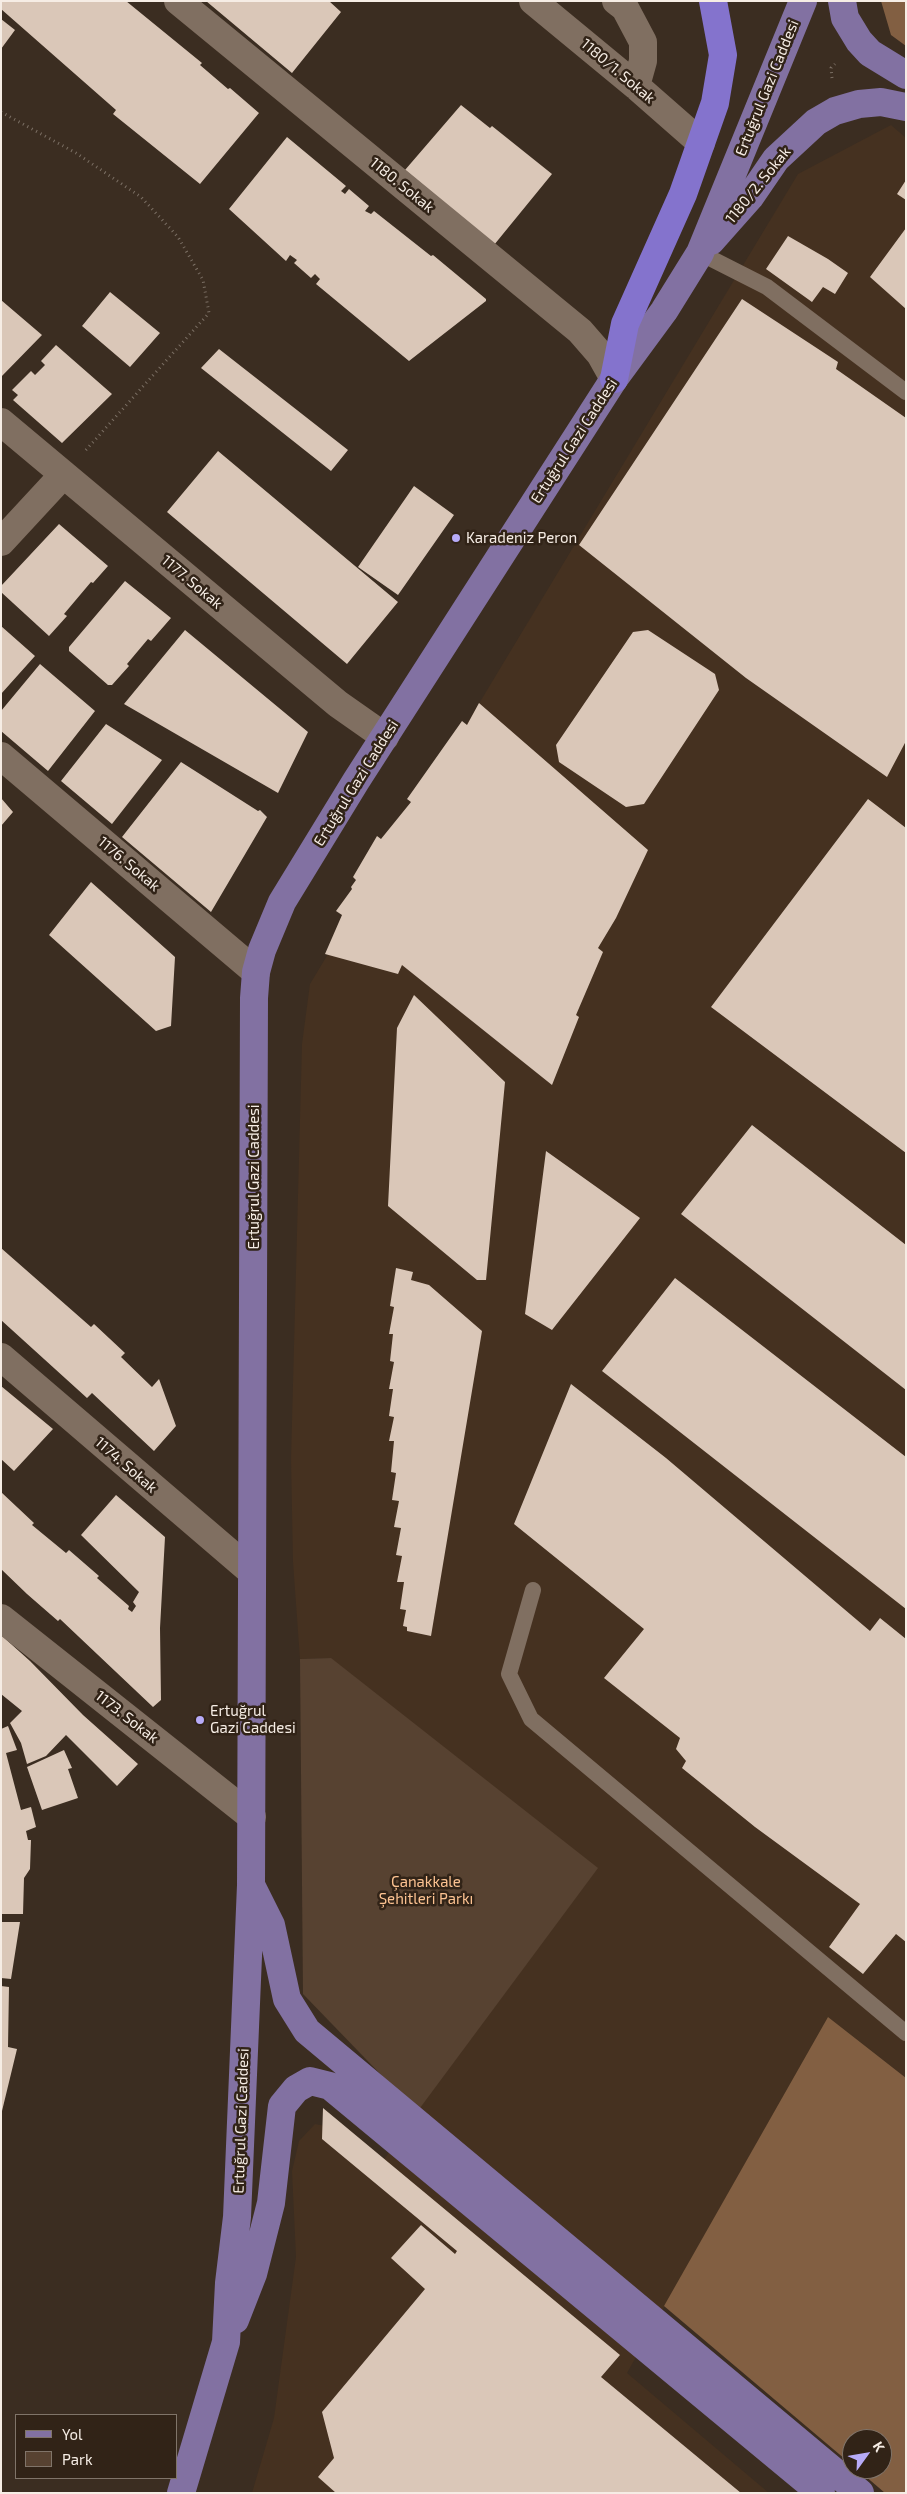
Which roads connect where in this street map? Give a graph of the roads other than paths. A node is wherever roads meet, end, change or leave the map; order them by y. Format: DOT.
graph roads {
  1 [pos="178,1"];
  2 [pos="532,1"];
  3 [pos="616,1"];
  4 [pos="713,1"];
  5 [pos="803,1"];
  6 [pos="842,1"];
  7 [pos="906,75"];
  8 [pos="636,86"];
  9 [pos="906,107"];
  10 [pos="701,143"];
  11 [pos="700,253"];
  12 [pos="614,379"];
  13 [pos="906,392"];
  14 [pos="1,422"];
  15 [pos="63,476"];
  16 [pos="1,542"];
  17 [pos="385,738"];
  18 [pos="1,756"];
  19 [pos="256,972"];
  20 [pos="1,1357"];
  21 [pos="252,1572"];
  22 [pos="533,1590"];
  23 [pos="1,1618"];
  24 [pos="252,1817"];
  25 [pos="251,1885"];
  26 [pos="906,2033"];
  27 [pos="226,2342"];
  28 [pos="181,2493"];
  29 [pos="821,2493"];
  30 [pos="860,2493"];
  1 -- 12 [label="street, 1180. Sokak"];
  2 -- 8 [label="street, 1180/1. Sokak"];
  3 -- 8 [label="street"];
  4 -- 10 [label="highway"];
  5 -- 11 [label="main road, Ertuğrul Gazi Caddesi"];
  6 -- 7 [label="main road"];
  8 -- 10 [label="street, 1180/1. Sokak"];
  9 -- 11 [label="main road, 1180/2. Sokak"];
  10 -- 12 [label="highway"];
  11 -- 12 [label="main road, Ertuğrul Gazi Caddesi"];
  11 -- 13 [label="lane"];
  12 -- 17 [label="main road, Ertuğrul Gazi Caddesi"];
  14 -- 15 [label="street, 1177. Sokak"];
  15 -- 16 [label="street"];
  15 -- 17 [label="street, 1177. Sokak"];
  17 -- 19 [label="main road, Ertuğrul Gazi Caddesi"];
  18 -- 19 [label="street, 1176. Sokak"];
  19 -- 21 [label="main road, Ertuğrul Gazi Caddesi"];
  20 -- 21 [label="street, 1174. Sokak"];
  21 -- 24 [label="main road, Ertuğrul Gazi Caddesi"];
  22 -- 26 [label="lane"];
  23 -- 24 [label="street, 1173. Sokak"];
  24 -- 25 [label="main road, Ertuğrul Gazi Caddesi"];
  25 -- 27 [label="main road, Ertuğrul Gazi Caddesi"];
  25 -- 30 [label="main road"];
  27 -- 28 [label="main road, Ertuğrul Gazi Caddesi"];
  27 -- 29 [label="main road"];
}
